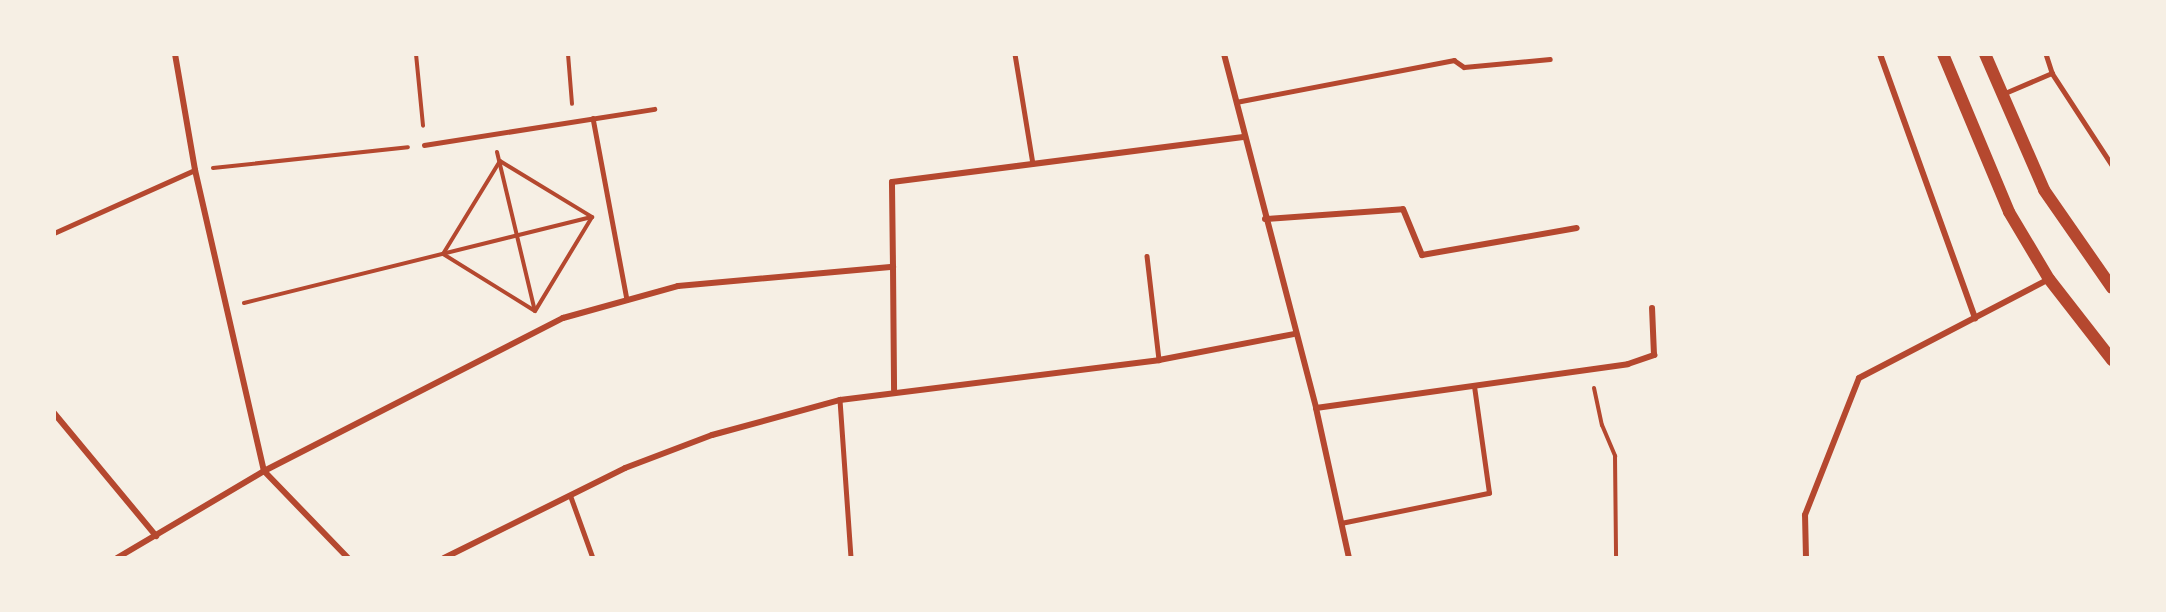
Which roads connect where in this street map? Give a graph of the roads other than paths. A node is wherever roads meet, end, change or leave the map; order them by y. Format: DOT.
graph roads {
  1 [pos="175,54"];
  2 [pos="1015,54"];
  3 [pos="1224,54"];
  4 [pos="1880,54"];
  5 [pos="1943,54"];
  6 [pos="1985,54"];
  7 [pos="2046,54"];
  8 [pos="1550,59"];
  9 [pos="2052,73"];
  10 [pos="1999,94"];
  11 [pos="1236,102"];
  12 [pos="654,109"];
  13 [pos="593,118"];
  14 [pos="1245,137"];
  15 [pos="424,145"];
  16 [pos="1033,164"];
  17 [pos="2112,165"];
  18 [pos="195,170"];
  19 [pos="1265,219"];
  20 [pos="1577,228"];
  21 [pos="54,233"];
  22 [pos="1147,256"];
  23 [pos="893,267"];
  24 [pos="2108,274"];
  25 [pos="2049,279"];
  26 [pos="2112,288"];
  27 [pos="627,300"];
  28 [pos="1652,308"];
  29 [pos="1975,318"];
  30 [pos="1294,334"];
  31 [pos="1159,360"];
  32 [pos="2112,360"];
  33 [pos="1474,386"];
  34 [pos="894,390"];
  35 [pos="840,400"];
  36 [pos="1316,408"];
  37 [pos="54,413"];
  38 [pos="264,471"];
  39 [pos="571,497"];
  40 [pos="1341,523"];
  41 [pos="156,536"];
  42 [pos="117,558"];
  43 [pos="348,558"];
  44 [pos="444,558"];
  45 [pos="593,558"];
  46 [pos="851,558"];
  47 [pos="1349,558"];
  48 [pos="1806,558"];
  1 -- 18 [label="street"];
  2 -- 16 [label="lane"];
  3 -- 11 [label="street"];
  4 -- 29 [label="street"];
  5 -- 25 [label="main road"];
  6 -- 10 [label="main road"];
  7 -- 9 [label="lane"];
  8 -- 11 [label="lane"];
  9 -- 10 [label="lane"];
  9 -- 17 [label="lane"];
  10 -- 24 [label="main road"];
  11 -- 14 [label="street"];
  12 -- 13 [label="lane"];
  13 -- 15 [label="lane"];
  13 -- 27 [label="lane"];
  14 -- 16 [label="street"];
  14 -- 19 [label="street"];
  16 -- 23 [label="street"];
  18 -- 21 [label="lane"];
  18 -- 38 [label="street"];
  19 -- 20 [label="street"];
  19 -- 30 [label="street"];
  22 -- 31 [label="lane"];
  23 -- 27 [label="street"];
  23 -- 34 [label="street"];
  24 -- 26 [label="main road"];
  25 -- 29 [label="street"];
  25 -- 32 [label="main road"];
  27 -- 38 [label="street"];
  28 -- 33 [label="street"];
  29 -- 48 [label="street"];
  30 -- 31 [label="street"];
  30 -- 36 [label="street"];
  31 -- 34 [label="street"];
  33 -- 36 [label="street"];
  33 -- 40 [label="lane"];
  34 -- 35 [label="street"];
  35 -- 39 [label="street"];
  35 -- 46 [label="lane"];
  36 -- 40 [label="street"];
  37 -- 41 [label="street"];
  38 -- 41 [label="street"];
  38 -- 43 [label="street"];
  39 -- 44 [label="street"];
  39 -- 45 [label="lane"];
  40 -- 47 [label="street"];
  41 -- 42 [label="street"];
}
